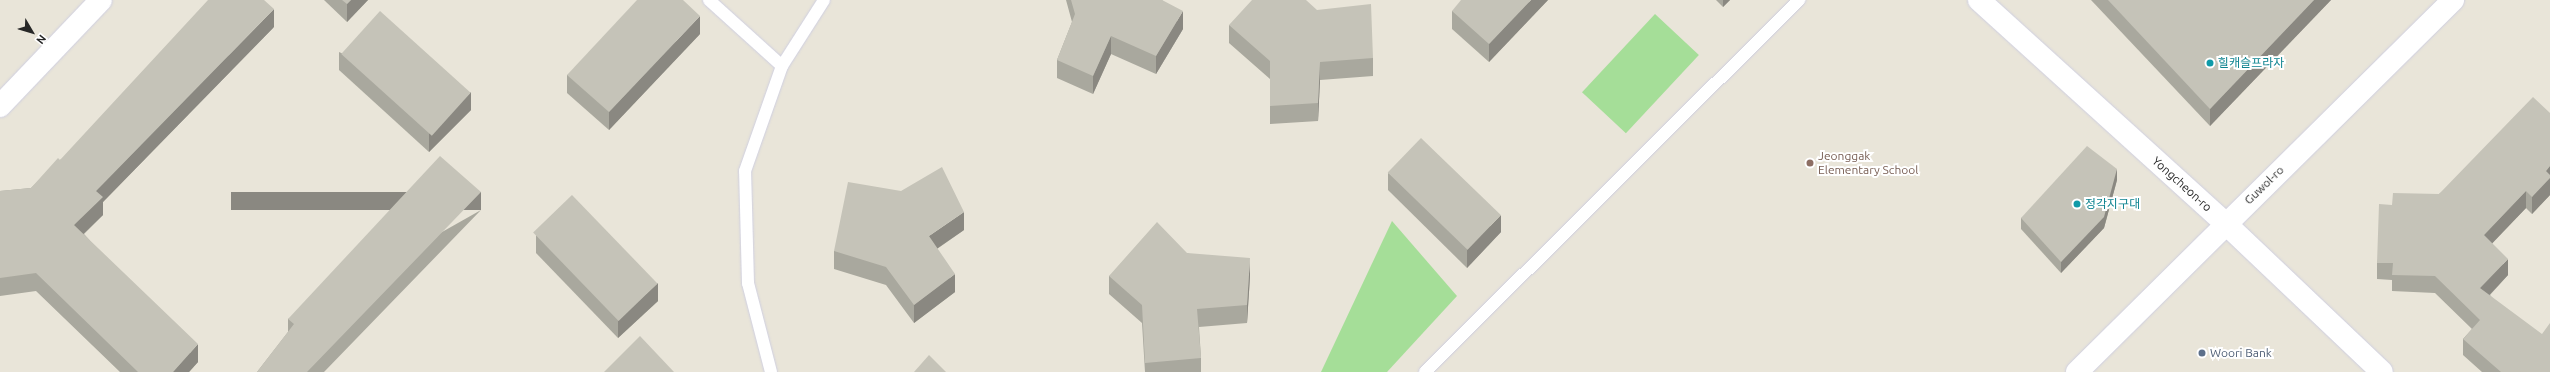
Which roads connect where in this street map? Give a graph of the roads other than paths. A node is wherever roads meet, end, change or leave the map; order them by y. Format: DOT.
graph roads {
  1 [pos="101,0"];
  2 [pos="709,0"];
  3 [pos="824,0"];
  4 [pos="1800,0"];
  5 [pos="1979,0"];
  6 [pos="2453,0"];
  7 [pos="782,66"];
  8 [pos="0,106"];
  9 [pos="2225,223"];
  10 [pos="771,372"];
  11 [pos="1425,372"];
  12 [pos="2077,372"];
  13 [pos="2382,372"];
  1 -- 8 [label="street"];
  2 -- 7 [label="lane"];
  3 -- 7 [label="lane"];
  4 -- 11 [label="lane"];
  5 -- 9 [label="street, Yongcheon-ro"];
  6 -- 9 [label="street, Guwol-ro"];
  7 -- 10 [label="lane"];
  9 -- 12 [label="street, Guwol-ro"];
  9 -- 13 [label="street, Yongcheon-ro"];
}
